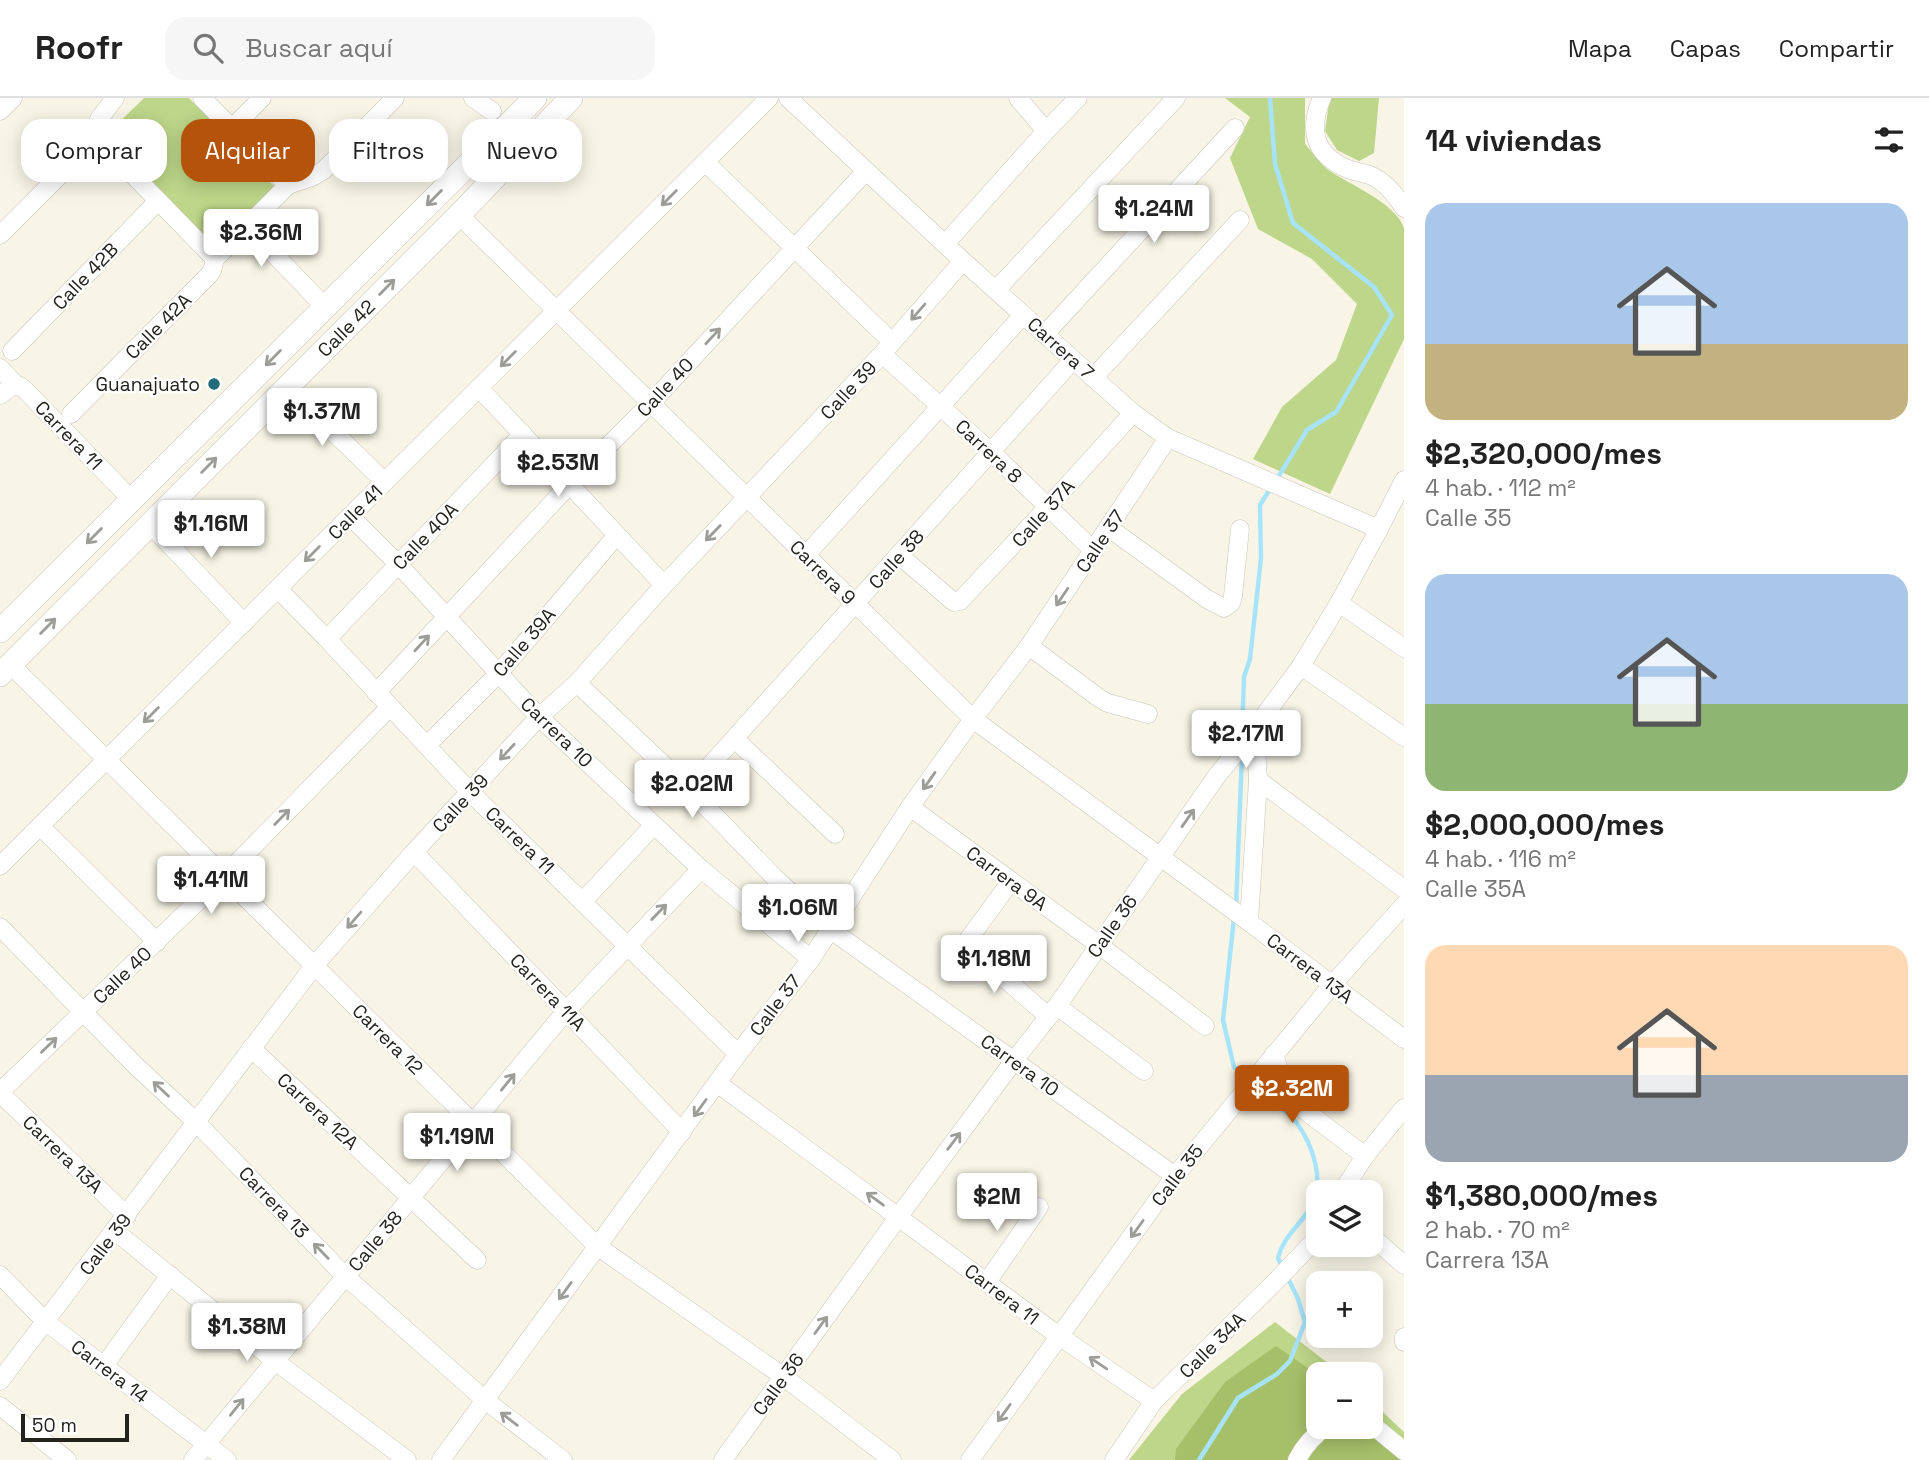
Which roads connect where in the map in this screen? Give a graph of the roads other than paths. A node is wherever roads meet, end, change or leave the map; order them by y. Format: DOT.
graph roads {
  1 [pos="13,98"];
  2 [pos="115,98"];
  3 [pos="202,98"];
  4 [pos="262,98"];
  5 [pos="395,98"];
  6 [pos="473,98"];
  7 [pos="535,98"];
  8 [pos="571,98"];
  9 [pos="769,98"];
  10 [pos="788,98"];
  11 [pos="1018,98"];
  12 [pos="1078,98"];
  13 [pos="1176,98"];
  14 [pos="1322,98"];
  15 [pos="0,111"];
  16 [pos="492,111"];
  17 [pos="99,119"];
  18 [pos="223,119"];
  19 [pos="241,119"];
  20 [pos="1235,128"];
  21 [pos="1046,131"];
  22 [pos="705,162"];
  23 [pos="866,171"];
  24 [pos="53,182"];
  25 [pos="140,182"];
  26 [pos="285,182"];
  27 [pos="288,185"];
  28 [pos="159,201"];
  29 [pos="1404,208"];
  30 [pos="458,215"];
  31 [pos="1240,220"];
  32 [pos="248,227"];
  33 [pos="0,235"];
  34 [pos="945,244"];
  35 [pos="795,248"];
  36 [pos="215,259"];
  37 [pos="963,261"];
  38 [pos="996,290"];
  39 [pos="324,306"];
  40 [pos="556,311"];
  41 [pos="1023,315"];
  42 [pos="1045,334"];
  43 [pos="887,348"];
  44 [pos="12,351"];
  45 [pos="1073,360"];
  46 [pos="0,368"];
  47 [pos="1093,378"];
  48 [pos="287,387"];
  49 [pos="479,387"];
  50 [pos="7,390"];
  51 [pos="651,403"];
  52 [pos="940,407"];
  53 [pos="71,414"];
  54 [pos="1133,414"];
  55 [pos="523,434"];
  56 [pos="1168,438"];
  57 [pos="991,452"];
  58 [pos="1404,480"];
  59 [pos="384,482"];
  60 [pos="570,484"];
  61 [pos="747,498"];
  62 [pos="131,499"];
  63 [pos="1048,507"];
  64 [pos="350,516"];
  65 [pos="150,524"];
  66 [pos="1109,528"];
  67 [pos="1240,529"];
  68 [pos="1379,529"];
  69 [pos="617,535"];
  70 [pos="1094,551"];
  71 [pos="806,555"];
  72 [pos="899,555"];
  73 [pos="398,564"];
  74 [pos="664,585"];
  75 [pos="278,589"];
  76 [pos="1339,603"];
  77 [pos="856,604"];
  78 [pos="447,616"];
  79 [pos="244,623"];
  80 [pos="0,631"];
  81 [pos="327,639"];
  82 [pos="1029,646"];
  83 [pos="1404,648"];
  84 [pos="1301,666"];
  85 [pos="5,670"];
  86 [pos="499,673"];
  87 [pos="577,683"];
  88 [pos="376,693"];
  89 [pos="390,708"];
  90 [pos="1148,714"];
  91 [pos="540,717"];
  92 [pos="973,719"];
  93 [pos="1251,733"];
  94 [pos="1404,737"];
  95 [pos="734,739"];
  96 [pos="427,745"];
  97 [pos="107,760"];
  98 [pos="1258,780"];
  99 [pos="689,789"];
  100 [pos="470,792"];
  101 [pos="911,807"];
  102 [pos="654,825"];
  103 [pos="40,826"];
  104 [pos="835,834"];
  105 [pos="414,852"];
  106 [pos="1160,857"];
  107 [pos="0,866"];
  108 [pos="701,869"];
  109 [pos="224,876"];
  110 [pos="1011,881"];
  111 [pos="1404,889"];
  112 [pos="1215,898"];
  113 [pos="583,901"];
  114 [pos="1404,905"];
  115 [pos="1245,919"];
  116 [pos="0,927"];
  117 [pos="831,930"];
  118 [pos="157,942"];
  119 [pos="628,945"];
  120 [pos="1099,945"];
  121 [pos="811,959"];
  122 [pos="314,966"];
  123 [pos="1332,985"];
  124 [pos="566,1011"];
  125 [pos="1052,1011"];
  126 [pos="83,1012"];
  127 [pos="1205,1026"];
  128 [pos="1404,1038"];
  129 [pos="251,1048"];
  130 [pos="738,1054"];
  131 [pos="1275,1054"];
  132 [pos="1013,1062"];
  133 [pos="1144,1071"];
  134 [pos="717,1083"];
  135 [pos="0,1093"];
  136 [pos="1404,1108"];
  137 [pos="195,1121"];
  138 [pos="474,1124"];
  139 [pos="682,1132"];
  140 [pos="1365,1156"];
  141 [pos="1175,1176"];
  142 [pos="1350,1180"];
  143 [pos="410,1199"];
  144 [pos="1039,1207"];
  145 [pos="127,1216"];
  146 [pos="899,1216"];
  147 [pos="115,1231"];
  148 [pos="1383,1246"];
  149 [pos="597,1247"];
  150 [pos="1306,1250"];
  151 [pos="477,1260"];
  152 [pos="1404,1265"];
  153 [pos="0,1275"];
  154 [pos="170,1275"];
  155 [pos="345,1276"];
  156 [pos="987,1282"];
  157 [pos="46,1322"];
  158 [pos="1059,1336"];
  159 [pos="275,1361"];
  160 [pos="103,1367"];
  161 [pos="784,1377"];
  162 [pos="0,1381"];
  163 [pos="485,1400"];
  164 [pos="1154,1401"];
  165 [pos="0,1406"];
  166 [pos="1383,1434"];
  167 [pos="1312,1439"];
  168 [pos="206,1444"];
  169 [pos="1404,1451"];
  170 [pos="67,1460"];
  171 [pos="193,1460"];
  172 [pos="227,1460"];
  173 [pos="407,1460"];
  174 [pos="441,1460"];
  175 [pos="563,1460"];
  176 [pos="723,1460"];
  177 [pos="892,1460"];
  178 [pos="970,1460"];
  179 [pos="1114,1460"];
  180 [pos="1297,1460"];
  1 -- 15 [label="street"];
  2 -- 17 [label="street"];
  3 -- 18 [label="street"];
  4 -- 19 [label="street"];
  5 -- 27 [label="street, Calle 42A"];
  6 -- 16 [label="street"];
  7 -- 39 [label="main road, Calle 42, one-way"];
  8 -- 30 [label="main road, Calle 42"];
  9 -- 22 [label="street, Calle 41"];
  10 -- 23 [label="street, Carrera 7"];
  11 -- 21 [label="street"];
  12 -- 21 [label="street"];
  13 -- 38 [label="street"];
  14 -- 29 [label="street"];
  20 -- 42 [label="street"];
  21 -- 34 [label="street"];
  22 -- 35 [label="street, Carrera 8"];
  22 -- 40 [label="street, Calle 41, one-way"];
  23 -- 34 [label="street, Carrera 7"];
  23 -- 35 [label="street, Calle 40"];
  24 -- 33 [label="street"];
  25 -- 28 [label="street"];
  26 -- 27 [label="street"];
  27 -- 32 [label="street, Calle 42A"];
  28 -- 36 [label="street"];
  28 -- 44 [label="street, Calle 42B"];
  30 -- 40 [label="street, Carrera 9"];
  48 -- 30 [label="main road, Calle 42, one-way"];
  31 -- 47 [label="street"];
  32 -- 36 [label="street, Calle 42A"];
  32 -- 39 [label="street"];
  34 -- 37 [label="street, Carrera 7"];
  35 -- 43 [label="street, Carrera 8"];
  51 -- 35 [label="street, Calle 40, one-way"];
  36 -- 53 [label="street, Calle 42A"];
  37 -- 38 [label="street, Carrera 7"];
  37 -- 43 [label="street, Calle 39, one-way"];
  38 -- 41 [label="street, Carrera 7"];
  39 -- 62 [label="main road, Calle 42, one-way"];
  40 -- 49 [label="street, Calle 41, one-way"];
  40 -- 51 [label="street, Carrera 9"];
  41 -- 42 [label="street, Carrera 7"];
  41 -- 52 [label="street"];
  42 -- 45 [label="street, Carrera 7"];
  43 -- 52 [label="street, Carrera 8"];
  43 -- 61 [label="street, Calle 39"];
  45 -- 47 [label="street, Carrera 7"];
  45 -- 57 [label="street, Calle 38"];
  46 -- 50 [label="street, Carrera 11"];
  47 -- 54 [label="street, Carrera 7"];
  48 -- 59 [label="street"];
  65 -- 48 [label="main road, Calle 42, one-way"];
  49 -- 55 [label="street"];
  49 -- 59 [label="street, Calle 41"];
  50 -- 62 [label="street, Carrera 11"];
  51 -- 60 [label="street, Calle 40"];
  51 -- 61 [label="street, Carrera 9"];
  52 -- 57 [label="street, Carrera 8"];
  52 -- 71 [label="street"];
  54 -- 56 [label="street, Carrera 7"];
  54 -- 63 [label="street, Calle 37A"];
  55 -- 60 [label="street"];
  55 -- 73 [label="street, Calle 40A"];
  56 -- 66 [label="street, Calle 37"];
  56 -- 68 [label="street, Carrera 7"];
  57 -- 63 [label="street, Carrera 8"];
  57 -- 72 [label="street, Calle 38"];
  58 -- 68 [label="street, Calle 36"];
  59 -- 64 [label="street, Calle 41"];
  60 -- 69 [label="street"];
  60 -- 78 [label="street, Calle 40"];
  61 -- 71 [label="street, Carrera 9"];
  61 -- 74 [label="street, Calle 39, one-way"];
  62 -- 80 [label="main road, Calle 42, one-way"];
  63 -- 70 [label="street, Carrera 8"];
  63 -- 72 [label="street, Calle 37A"];
  64 -- 73 [label="street, Carrera 10"];
  64 -- 75 [label="street, Calle 41, one-way"];
  65 -- 79 [label="street"];
  85 -- 65 [label="main road, Calle 42, one-way"];
  66 -- 67 [label="street"];
  66 -- 70 [label="street, Calle 37"];
  68 -- 76 [label="street, Calle 36"];
  69 -- 74 [label="street"];
  69 -- 86 [label="street, Calle 39A"];
  70 -- 82 [label="street, Calle 37, one-way"];
  71 -- 77 [label="street, Carrera 9"];
  72 -- 77 [label="street, Calle 38"];
  73 -- 78 [label="street, Carrera 10"];
  73 -- 81 [label="street, Calle 40A"];
  74 -- 87 [label="street, Calle 39"];
  75 -- 79 [label="street, Calle 41"];
  75 -- 81 [label="street, Carrera 11"];
  76 -- 83 [label="street"];
  76 -- 84 [label="street, Calle 36"];
  77 -- 92 [label="street, Carrera 9"];
  77 -- 95 [label="street, Calle 38"];
  78 -- 86 [label="street, Carrera 10"];
  88 -- 78 [label="street, Calle 40, one-way"];
  79 -- 97 [label="street, Calle 41, one-way"];
  81 -- 88 [label="street, Carrera 11"];
  82 -- 90 [label="street"];
  82 -- 92 [label="street, Calle 37"];
  84 -- 93 [label="street, Calle 36"];
  84 -- 94 [label="street"];
  85 -- 97 [label="street, Carrera 12"];
  86 -- 91 [label="street, Carrera 10"];
  86 -- 96 [label="street, Calle 39A"];
  87 -- 91 [label="street, Calle 39"];
  87 -- 99 [label="street, Carrera 10"];
  88 -- 89 [label="street, Carrera 11"];
  89 -- 96 [label="street, Carrera 11"];
  109 -- 89 [label="street, Calle 40, one-way"];
  91 -- 100 [label="street, Calle 39, one-way"];
  91 -- 102 [label="street, Carrera 10"];
  92 -- 101 [label="street, Calle 37, one-way"];
  92 -- 106 [label="street, Carrera 9"];
  93 -- 98 [label="street"];
  106 -- 93 [label="street, Calle 36, one-way"];
  95 -- 99 [label="street, Calle 38"];
  95 -- 104 [label="street"];
  96 -- 100 [label="street, Carrera 11"];
  97 -- 103 [label="street, Calle 41"];
  97 -- 109 [label="street, Carrera 12"];
  98 -- 111 [label="street"];
  98 -- 115 [label="street"];
  99 -- 117 [label="street, Carrera 10"];
  100 -- 105 [label="street, Calle 39"];
  100 -- 113 [label="street, Carrera 11"];
  101 -- 110 [label="street, Carrera 9A"];
  101 -- 117 [label="street, Calle 37"];
  102 -- 108 [label="street, Carrera 10"];
  102 -- 113 [label="street"];
  103 -- 107 [label="street, Calle 41"];
  103 -- 118 [label="street"];
  105 -- 122 [label="street, Calle 39, one-way"];
  105 -- 124 [label="street, Carrera 11A"];
  106 -- 112 [label="street, Carrera 9"];
  106 -- 120 [label="street, Calle 36"];
  119 -- 108 [label="street, Calle 38, one-way"];
  108 -- 121 [label="street, Carrera 10"];
  109 -- 118 [label="street, Calle 40"];
  109 -- 122 [label="street, Carrera 12"];
  110 -- 120 [label="street, Carrera 9A"];
  110 -- 125 [label="street"];
  112 -- 115 [label="street, Carrera 13A"];
  113 -- 119 [label="street, Carrera 11"];
  114 -- 123 [label="street, Calle 35"];
  115 -- 123 [label="street, Carrera 13A"];
  116 -- 126 [label="street, Carrera 13"];
  117 -- 121 [label="street, Calle 37"];
  117 -- 132 [label="street, Carrera 10"];
  118 -- 126 [label="street, Calle 40"];
  119 -- 124 [label="street, Calle 38"];
  119 -- 130 [label="street, Carrera 11"];
  120 -- 125 [label="street, Calle 36"];
  120 -- 127 [label="street, Carrera 9A"];
  121 -- 130 [label="street, Calle 37"];
  122 -- 129 [label="street, Calle 39"];
  122 -- 138 [label="street, Carrera 12"];
  123 -- 128 [label="street, Carrera 13A"];
  123 -- 131 [label="street, Calle 35"];
  138 -- 124 [label="street, Calle 38, one-way"];
  124 -- 139 [label="street, Carrera 11A"];
  125 -- 132 [label="street, Calle 36"];
  125 -- 133 [label="street"];
  135 -- 126 [label="street, Calle 40, one-way"];
  137 -- 126 [label="street, Carrera 13, one-way"];
  129 -- 137 [label="street, Calle 39"];
  129 -- 143 [label="street, Carrera 12A"];
  130 -- 134 [label="street, Calle 37"];
  131 -- 140 [label="street"];
  131 -- 141 [label="street, Calle 35"];
  132 -- 141 [label="street, Carrera 10"];
  146 -- 132 [label="street, Calle 36, one-way"];
  134 -- 139 [label="street, Calle 37, one-way"];
  146 -- 134 [label="street, Carrera 11, one-way"];
  135 -- 145 [label="street, Carrera 13A"];
  136 -- 140 [label="street"];
  137 -- 145 [label="street, Calle 39"];
  155 -- 137 [label="street, Carrera 13, one-way"];
  138 -- 143 [label="street, Calle 38"];
  138 -- 149 [label="street, Carrera 12"];
  139 -- 149 [label="street, Calle 37"];
  140 -- 142 [label="street"];
  141 -- 158 [label="street, Calle 35, one-way"];
  143 -- 151 [label="street, Carrera 12A"];
  143 -- 155 [label="street, Calle 38"];
  144 -- 156 [label="street"];
  145 -- 147 [label="street, Calle 39"];
  146 -- 156 [label="street, Carrera 11"];
  161 -- 146 [label="street, Calle 36, one-way"];
  147 -- 154 [label="street"];
  147 -- 157 [label="street, Calle 39"];
  148 -- 152 [label="street"];
  149 -- 161 [label="street, Carrera 12"];
  149 -- 163 [label="street, Calle 37, one-way"];
  150 -- 164 [label="street, Calle 34A"];
  153 -- 157 [label="street, Carrera 14"];
  154 -- 159 [label="street"];
  154 -- 160 [label="street"];
  155 -- 159 [label="street, Calle 38"];
  155 -- 163 [label="street, Carrera 13"];
  156 -- 158 [label="street, Carrera 11"];
  157 -- 160 [label="street, Carrera 14"];
  157 -- 162 [label="street, Calle 39"];
  164 -- 158 [label="street, Carrera 11, one-way"];
  158 -- 178 [label="street, Calle 35, one-way"];
  168 -- 159 [label="street, Calle 38, one-way"];
  159 -- 173 [label="street"];
  160 -- 168 [label="street, Carrera 14"];
  161 -- 176 [label="street, Calle 36"];
  161 -- 177 [label="street, Carrera 12"];
  163 -- 174 [label="street, Calle 37"];
  175 -- 163 [label="street, Carrera 13, one-way"];
  164 -- 179 [label="street, Calle 34A"];
  165 -- 170 [label="street"];
  166 -- 169 [label="street"];
  167 -- 180 [label="street"];
  168 -- 171 [label="street, Calle 38"];
  168 -- 172 [label="street, Carrera 14"];
}
